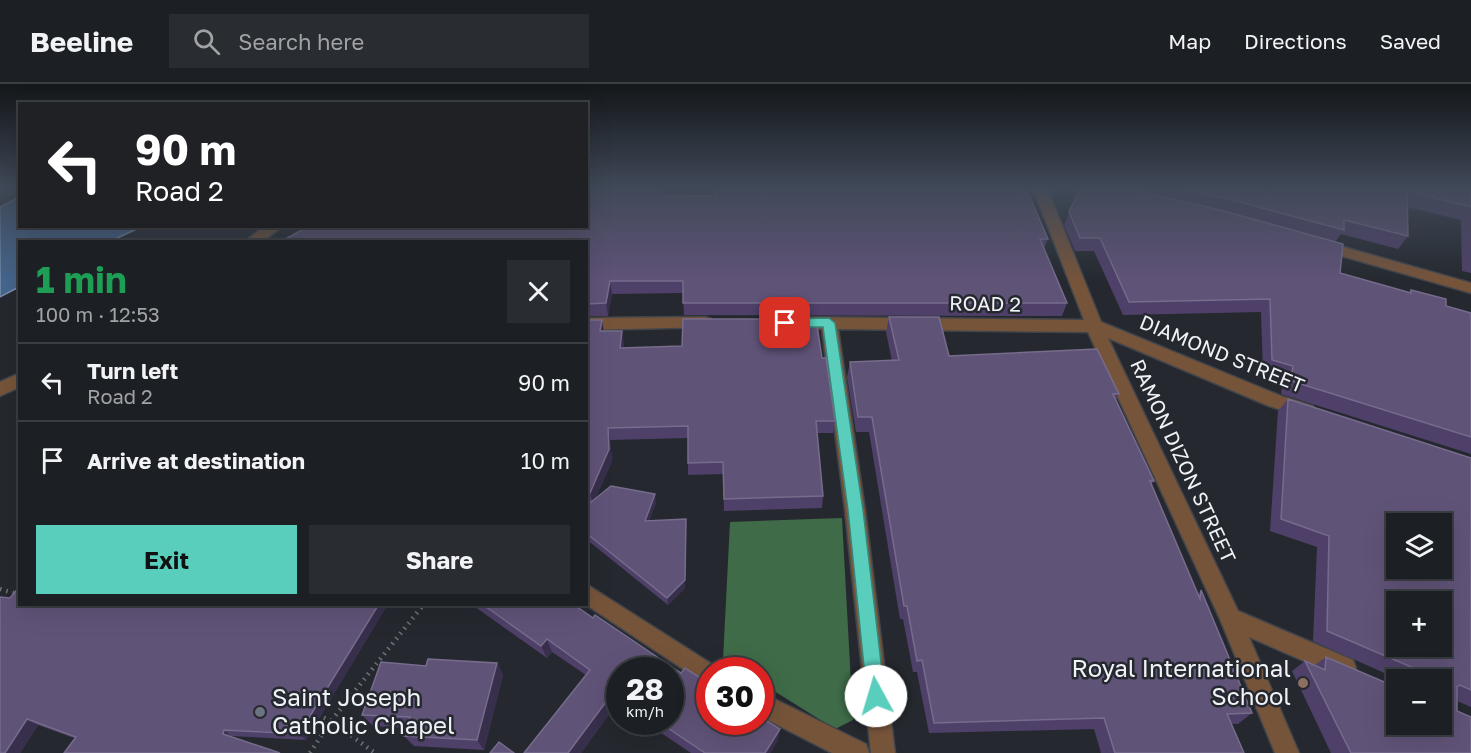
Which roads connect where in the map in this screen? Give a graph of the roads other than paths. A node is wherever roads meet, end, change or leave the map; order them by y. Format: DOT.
graph roads {
  1 [pos="1052,219"];
  2 [pos="273,228"];
  3 [pos="254,240"];
  4 [pos="1302,241"];
  5 [pos="1471,288"];
  6 [pos="725,323"];
  7 [pos="771,323"];
  8 [pos="829,323"];
  9 [pos="588,324"];
  10 [pos="1094,326"];
  11 [pos="18,380"];
  12 [pos="0,390"];
  13 [pos="1325,417"];
  14 [pos="588,594"];
  15 [pos="1230,618"];
  16 [pos="696,667"];
  17 [pos="1369,679"];
  18 [pos="774,710"];
  19 [pos="857,753"];
  20 [pos="883,753"];
  21 [pos="1287,753"];
  1 -- 10 [label="street, RAMON DIZON STREET"];
  2 -- 3 [label="street"];
  4 -- 5 [label="street"];
  6 -- 9 [label="street"];
  7 -- 8 [label="street, ROAD 2"];
  8 -- 10 [label="street, ROAD 2"];
  8 -- 20 [label="street"];
  10 -- 13 [label="street, DIAMOND STREET"];
  10 -- 15 [label="street, RAMON DIZON STREET"];
  11 -- 12 [label="street"];
  14 -- 16 [label="street"];
  15 -- 17 [label="street"];
  15 -- 21 [label="street, RAMON DIZON STREET"];
  18 -- 19 [label="street"];
}
